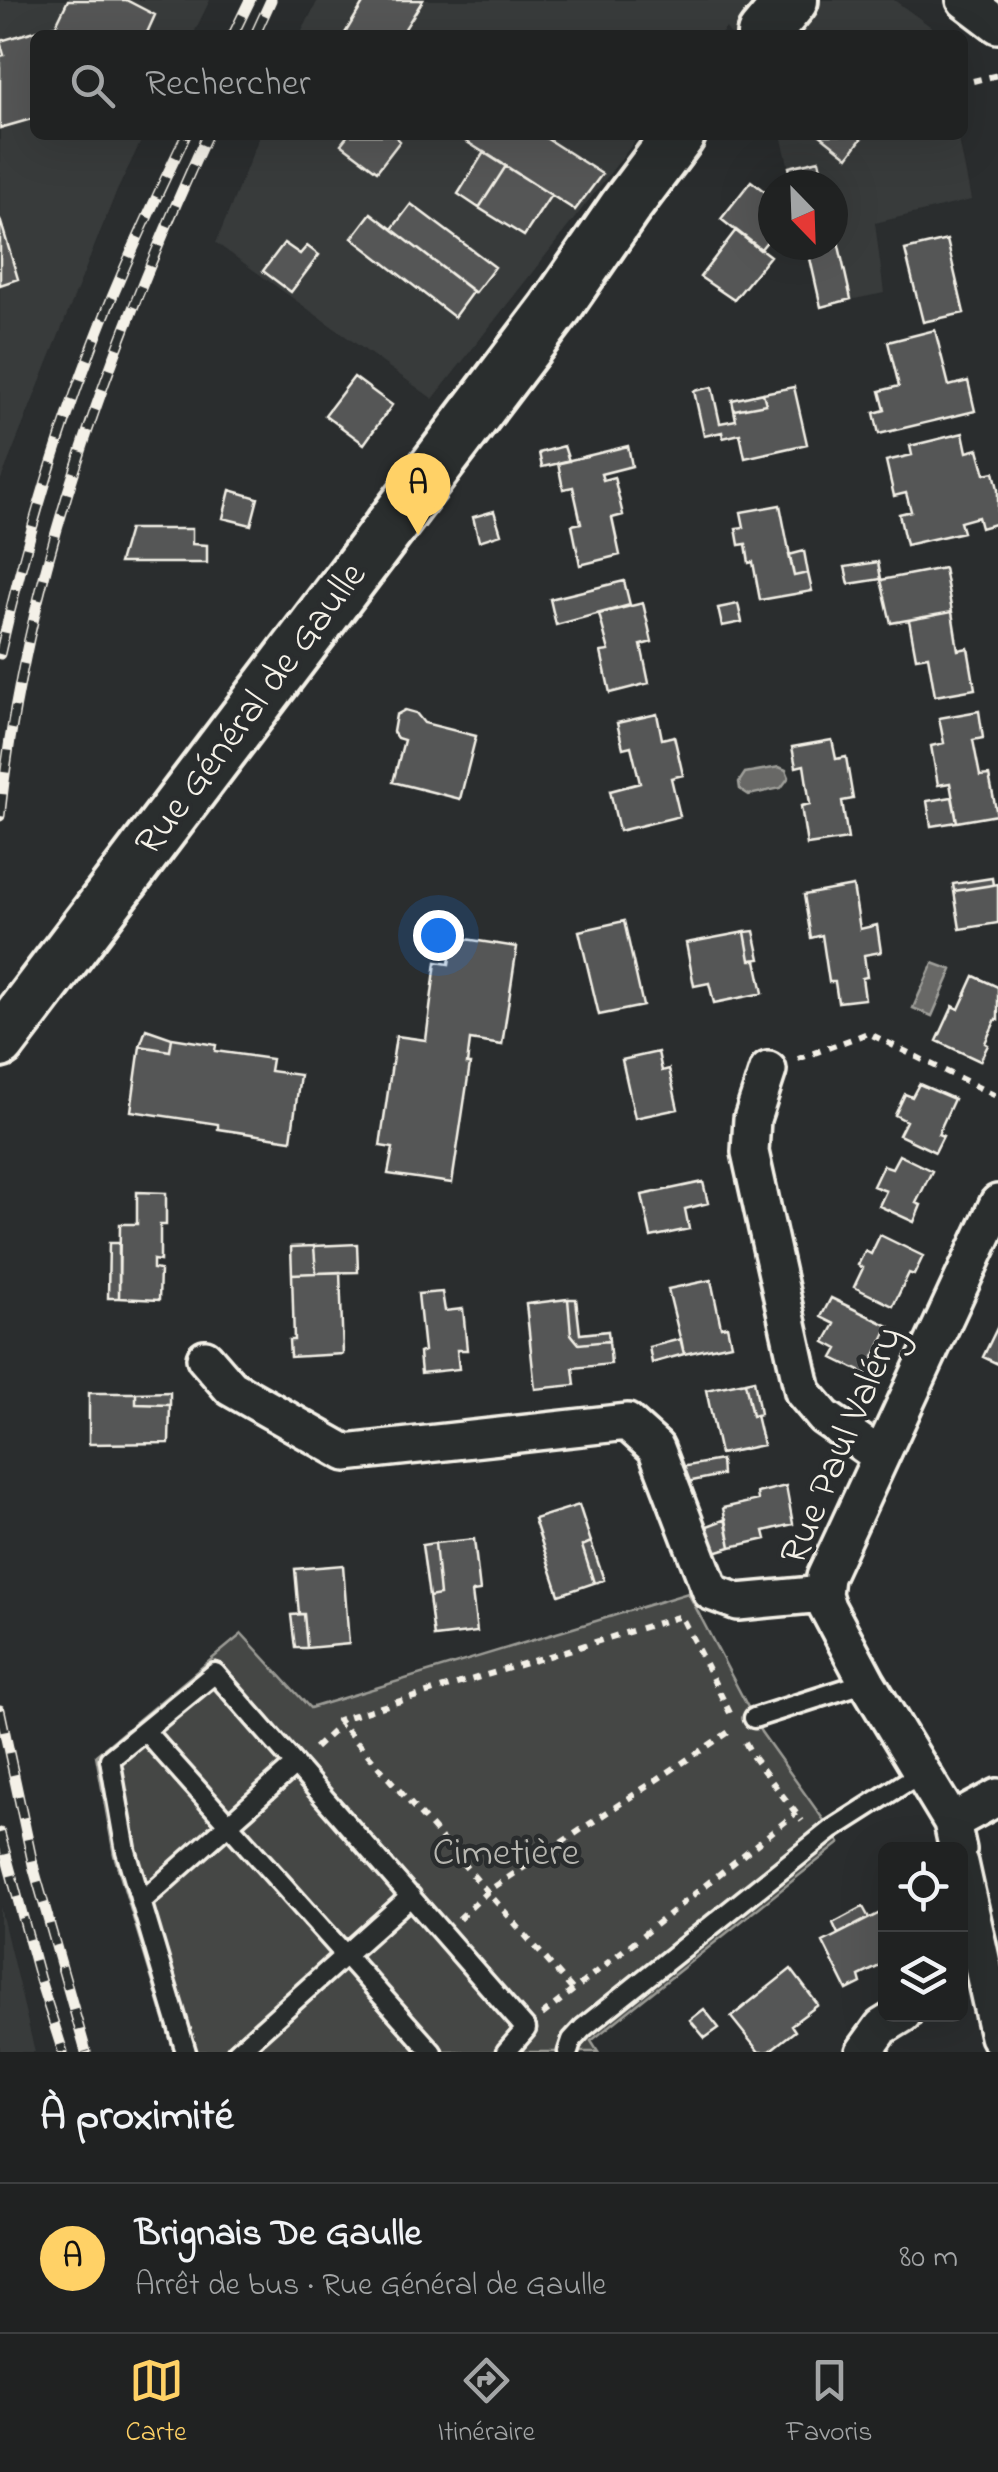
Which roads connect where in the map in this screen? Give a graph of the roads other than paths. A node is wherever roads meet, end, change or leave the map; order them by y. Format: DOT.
graph roads {
  1 [pos="764,0"];
  2 [pos="792,0"];
  3 [pos="966,0"];
  4 [pos="998,25"];
  5 [pos="747,30"];
  6 [pos="767,30"];
  7 [pos="675,140"];
  8 [pos="0,1042"];
  9 [pos="768,1070"];
  10 [pos="998,1203"];
  11 [pos="205,1358"];
  12 [pos="880,1456"];
  13 [pos="823,1594"];
  14 [pos="867,1682"];
  15 [pos="746,1722"];
  16 [pos="146,1731"];
  17 [pos="295,1765"];
  18 [pos="922,1772"];
  19 [pos="998,1797"];
  20 [pos="228,1824"];
  21 [pos="955,1836"];
  22 [pos="410,1896"];
  23 [pos="141,1902"];
  24 [pos="968,1932"];
  25 [pos="345,1955"];
  26 [pos="974,1992"];
  27 [pos="891,2022"];
  28 [pos="998,2036"];
  29 [pos="186,2052"];
  30 [pos="237,2052"];
  31 [pos="432,2052"];
  32 [pos="506,2052"];
  33 [pos="568,2052"];
  34 [pos="864,2052"];
  1 -- 5 [label="main road"];
  2 -- 6 [label="main road"];
  3 -- 4 [label="street"];
  7 -- 8 [label="main road, Rue Général de Gaulle"];
  9 -- 12 [label="street"];
  10 -- 12 [label="street, Rue Paul Valéry"];
  11 -- 13 [label="street"];
  12 -- 13 [label="street, Rue Paul Valéry"];
  13 -- 14 [label="street, Rue Paul Valéry"];
  14 -- 15 [label="lane"];
  14 -- 18 [label="street, Rue Paul Valéry"];
  16 -- 17 [label="lane"];
  16 -- 20 [label="lane"];
  16 -- 23 [label="lane"];
  17 -- 20 [label="lane"];
  17 -- 22 [label="lane"];
  18 -- 21 [label="street, Rue Paul Valéry"];
  18 -- 33 [label="lane"];
  19 -- 21 [label="street"];
  20 -- 23 [label="lane"];
  20 -- 25 [label="lane"];
  22 -- 25 [label="lane"];
  22 -- 32 [label="lane"];
  23 -- 29 [label="lane"];
  24 -- 26 [label="street"];
  25 -- 30 [label="lane"];
  25 -- 31 [label="lane"];
  26 -- 28 [label="street"];
  27 -- 34 [label="street"];
}
